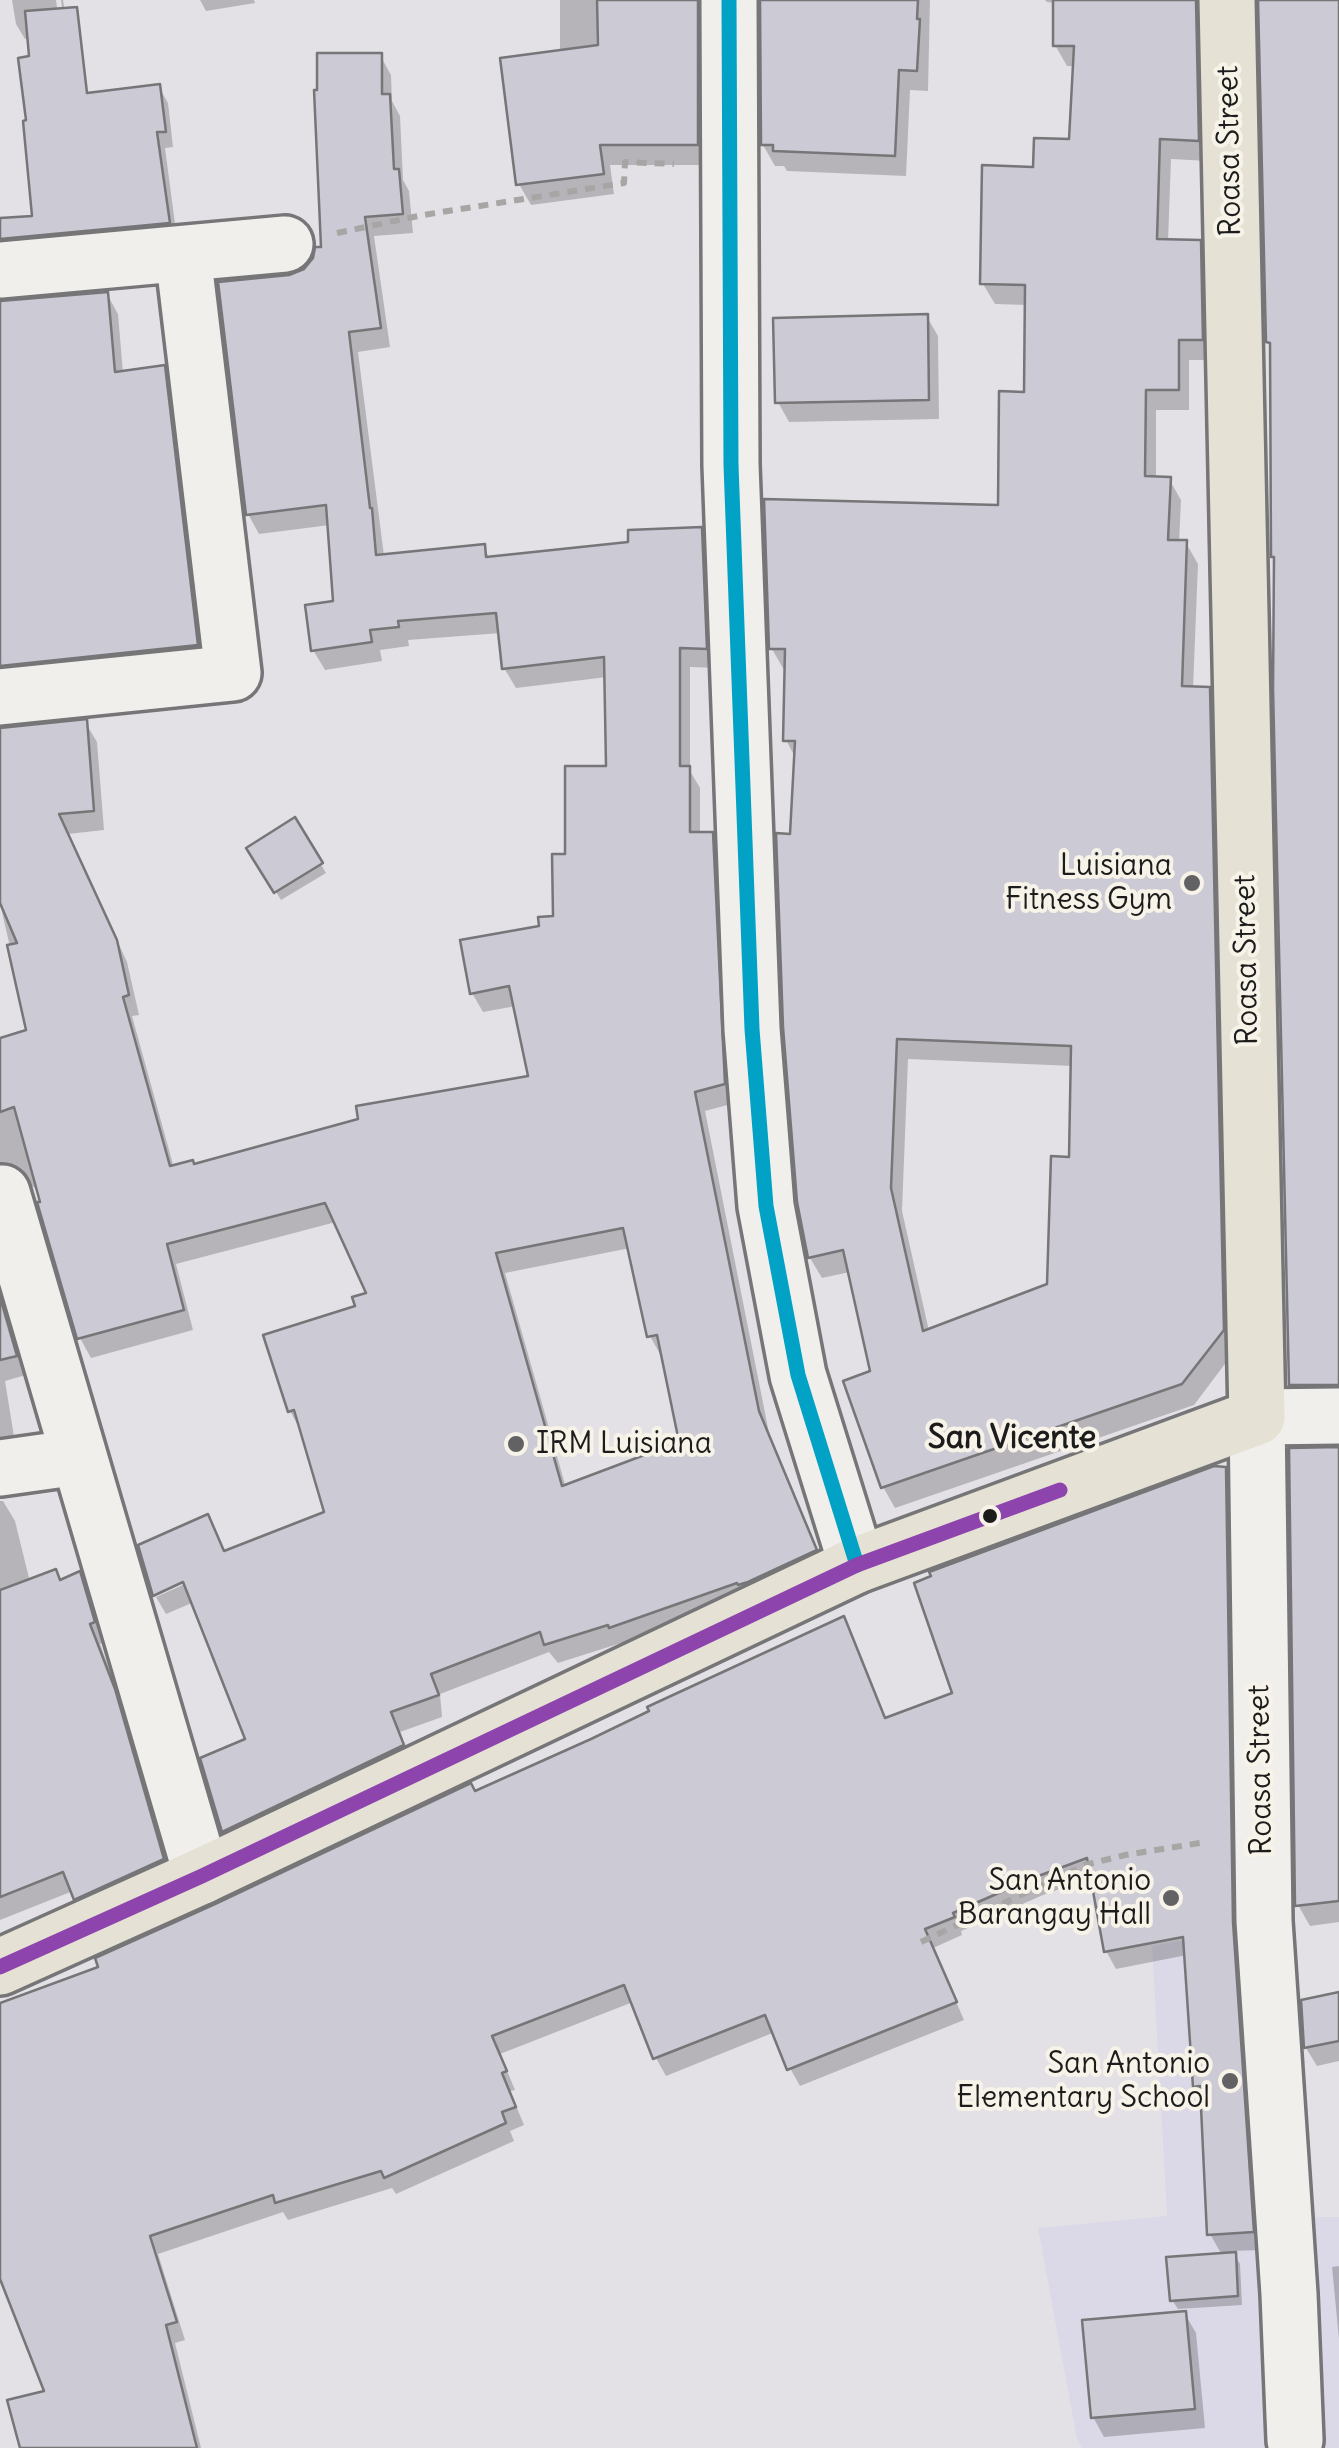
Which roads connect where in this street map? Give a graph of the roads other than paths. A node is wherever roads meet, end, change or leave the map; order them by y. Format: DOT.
graph roads {
  1 [pos="730,0"];
  2 [pos="1227,0"];
  3 [pos="285,244"];
  4 [pos="183,254"];
  5 [pos="0,270"];
  6 [pos="0,697"];
  7 [pos="1,1190"];
  8 [pos="1339,1416"];
  9 [pos="1256,1417"];
  10 [pos="78,1456"];
  11 [pos="0,1468"];
  12 [pos="857,1566"];
  13 [pos="202,1876"];
  14 [pos="0,1967"];
  15 [pos="1294,2440"];
  1 -- 12 [label="street"];
  2 -- 9 [label="main road, Roasa Street"];
  3 -- 4 [label="street"];
  4 -- 5 [label="street"];
  4 -- 6 [label="street"];
  7 -- 10 [label="street"];
  8 -- 9 [label="street"];
  9 -- 12 [label="main road"];
  9 -- 15 [label="street, Roasa Street"];
  10 -- 11 [label="street"];
  10 -- 13 [label="street"];
  12 -- 13 [label="main road"];
  13 -- 14 [label="main road"];
}
